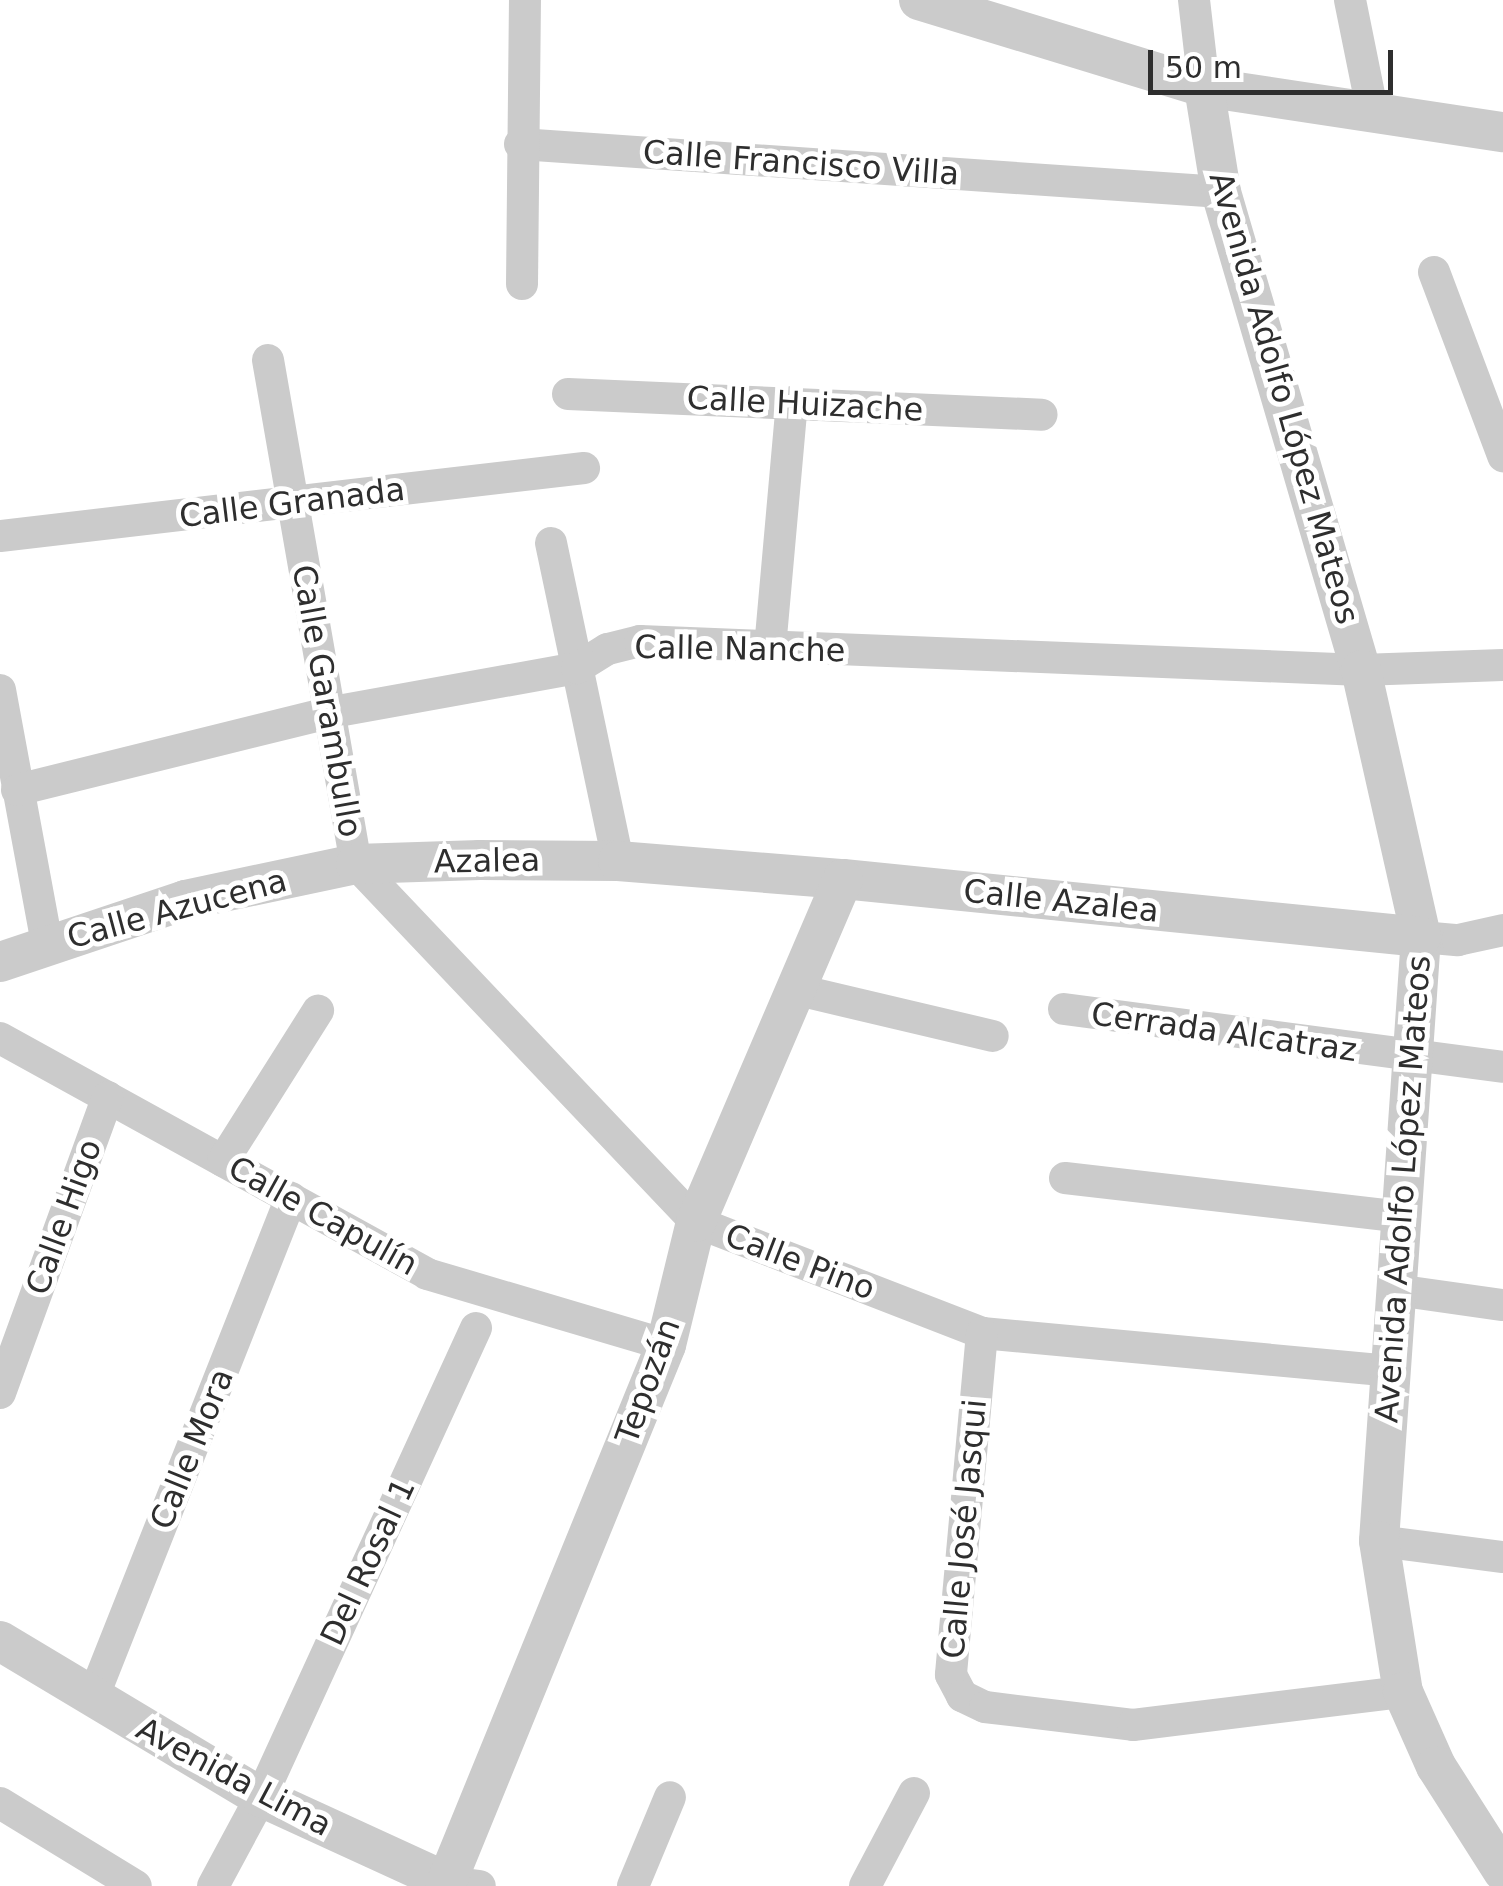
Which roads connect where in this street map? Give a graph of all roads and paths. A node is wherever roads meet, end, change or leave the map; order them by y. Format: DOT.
graph roads {
  1 [pos="525,0"];
  2 [pos="919,0"];
  3 [pos="1194,0"];
  4 [pos="1350,0"];
  5 [pos="1204,87"];
  6 [pos="1373,114"];
  7 [pos="1503,132"];
  8 [pos="520,144"];
  9 [pos="1221,192"];
  10 [pos="1434,272"];
  11 [pos="522,284"];
  12 [pos="268,360"];
  13 [pos="568,394"];
  14 [pos="792,402"];
  15 [pos="1042,415"];
  16 [pos="1503,456"];
  17 [pos="584,468"];
  18 [pos="294,503"];
  19 [pos="0,536"];
  20 [pos="551,542"];
  21 [pos="770,648"];
  22 [pos="1503,665"];
  23 [pos="576,668"];
  24 [pos="1361,670"];
  25 [pos="0,690"];
  26 [pos="327,713"];
  27 [pos="17,790"];
  28 [pos="618,861"];
  29 [pos="356,864"];
  30 [pos="842,879"];
  31 [pos="1503,930"];
  32 [pos="1421,937"];
  33 [pos="47,944"];
  34 [pos="0,962"];
  35 [pos="798,990"];
  36 [pos="1064,1010"];
  37 [pos="318,1011"];
  38 [pos="993,1036"];
  39 [pos="0,1038"];
  40 [pos="1415,1058"];
  41 [pos="1503,1067"];
  42 [pos="108,1097"];
  43 [pos="224,1162"];
  44 [pos="1065,1178"];
  45 [pos="291,1198"];
  46 [pos="1402,1217"];
  47 [pos="696,1222"];
  48 [pos="1396,1290"];
  49 [pos="1503,1305"];
  50 [pos="476,1328"];
  51 [pos="982,1332"];
  52 [pos="666,1345"];
  53 [pos="1390,1371"];
  54 [pos="0,1392"];
  55 [pos="1379,1541"];
  56 [pos="1503,1557"];
  57 [pos="0,1641"];
  58 [pos="1403,1692"];
  59 [pos="92,1700"];
  60 [pos="914,1793"];
  61 [pos="261,1797"];
  62 [pos="670,1797"];
  63 [pos="0,1803"];
  64 [pos="1503,1871"];
  65 [pos="457,1885"];
  66 [pos="136,1886"];
  67 [pos="214,1886"];
  68 [pos="632,1886"];
  69 [pos="865,1886"];
  1 -- 8 [label="street"];
  2 -- 5 [label="street"];
  3 -- 5 [label="street"];
  4 -- 6 [label="street"];
  5 -- 6 [label="street"];
  5 -- 9 [label="street, Avenida Adolfo López Mateos"];
  6 -- 7 [label="street"];
  8 -- 9 [label="street, Calle Francisco Villa"];
  8 -- 11 [label="street"];
  9 -- 24 [label="street, Avenida Adolfo López Mateos"];
  10 -- 16 [label="street"];
  12 -- 18 [label="street, Calle Garambullo"];
  13 -- 14 [label="street, Calle Huizache"];
  14 -- 15 [label="street, Calle Huizache"];
  14 -- 21 [label="street"];
  17 -- 18 [label="street, Calle Granada"];
  18 -- 19 [label="street, Calle Granada"];
  18 -- 26 [label="street, Calle Garambullo"];
  20 -- 23 [label="street"];
  21 -- 23 [label="street, Calle Nanche"];
  21 -- 24 [label="street, Calle Nanche"];
  22 -- 24 [label="street, Calle Nanche"];
  23 -- 26 [label="street, Calle Nanche"];
  23 -- 28 [label="street"];
  24 -- 32 [label="street, Avenida Adolfo López Mateos"];
  25 -- 27 [label="street"];
  26 -- 27 [label="street, Calle Nanche"];
  26 -- 29 [label="street, Calle Garambullo"];
  27 -- 33 [label="street"];
  28 -- 29 [label="street, Azalea"];
  28 -- 30 [label="street, Calle Azalea"];
  29 -- 33 [label="street, Calle Azucena"];
  29 -- 47 [label="street, Calle Pino"];
  30 -- 32 [label="street, Calle Azalea"];
  30 -- 35 [label="street, Tepozán"];
  31 -- 32 [label="street, Calle Azalea"];
  32 -- 40 [label="street, Avenida Adolfo López Mateos"];
  33 -- 34 [label="street, Calle Azucena"];
  35 -- 38 [label="street"];
  35 -- 47 [label="street, Tepozán"];
  36 -- 40 [label="street, Cerrada Alcatraz"];
  37 -- 43 [label="street"];
  39 -- 42 [label="street, Calle Capulín"];
  40 -- 41 [label="street, Cerrada Alcatraz"];
  40 -- 46 [label="street, Avenida Adolfo López Mateos"];
  42 -- 43 [label="street, Calle Capulín"];
  42 -- 54 [label="street, Calle Higo"];
  43 -- 45 [label="street, Calle Capulín"];
  44 -- 46 [label="street"];
  45 -- 52 [label="street, Calle Capulín"];
  45 -- 59 [label="street, Calle Mora"];
  46 -- 48 [label="street, Avenida Adolfo López Mateos"];
  47 -- 51 [label="street, Calle Pino"];
  47 -- 52 [label="street, Tepozán"];
  48 -- 49 [label="street"];
  48 -- 53 [label="street, Avenida Adolfo López Mateos"];
  50 -- 61 [label="street, Del Rosal 1"];
  51 -- 53 [label="street, Calle Pino"];
  51 -- 58 [label="street, Calle José Jasqui"];
  52 -- 65 [label="street, Tepozán"];
  53 -- 55 [label="street, Avenida Adolfo López Mateos"];
  55 -- 56 [label="street"];
  55 -- 58 [label="street, Avenida Adolfo López Mateos"];
  57 -- 59 [label="street, Avenida Lima"];
  58 -- 64 [label="street, Avenida Adolfo López Mateos"];
  59 -- 61 [label="street, Avenida Lima"];
  60 -- 69 [label="street"];
  61 -- 65 [label="street, Avenida Lima"];
  61 -- 67 [label="street, Del Rosal 1"];
  62 -- 68 [label="street"];
  63 -- 66 [label="street"];
}
